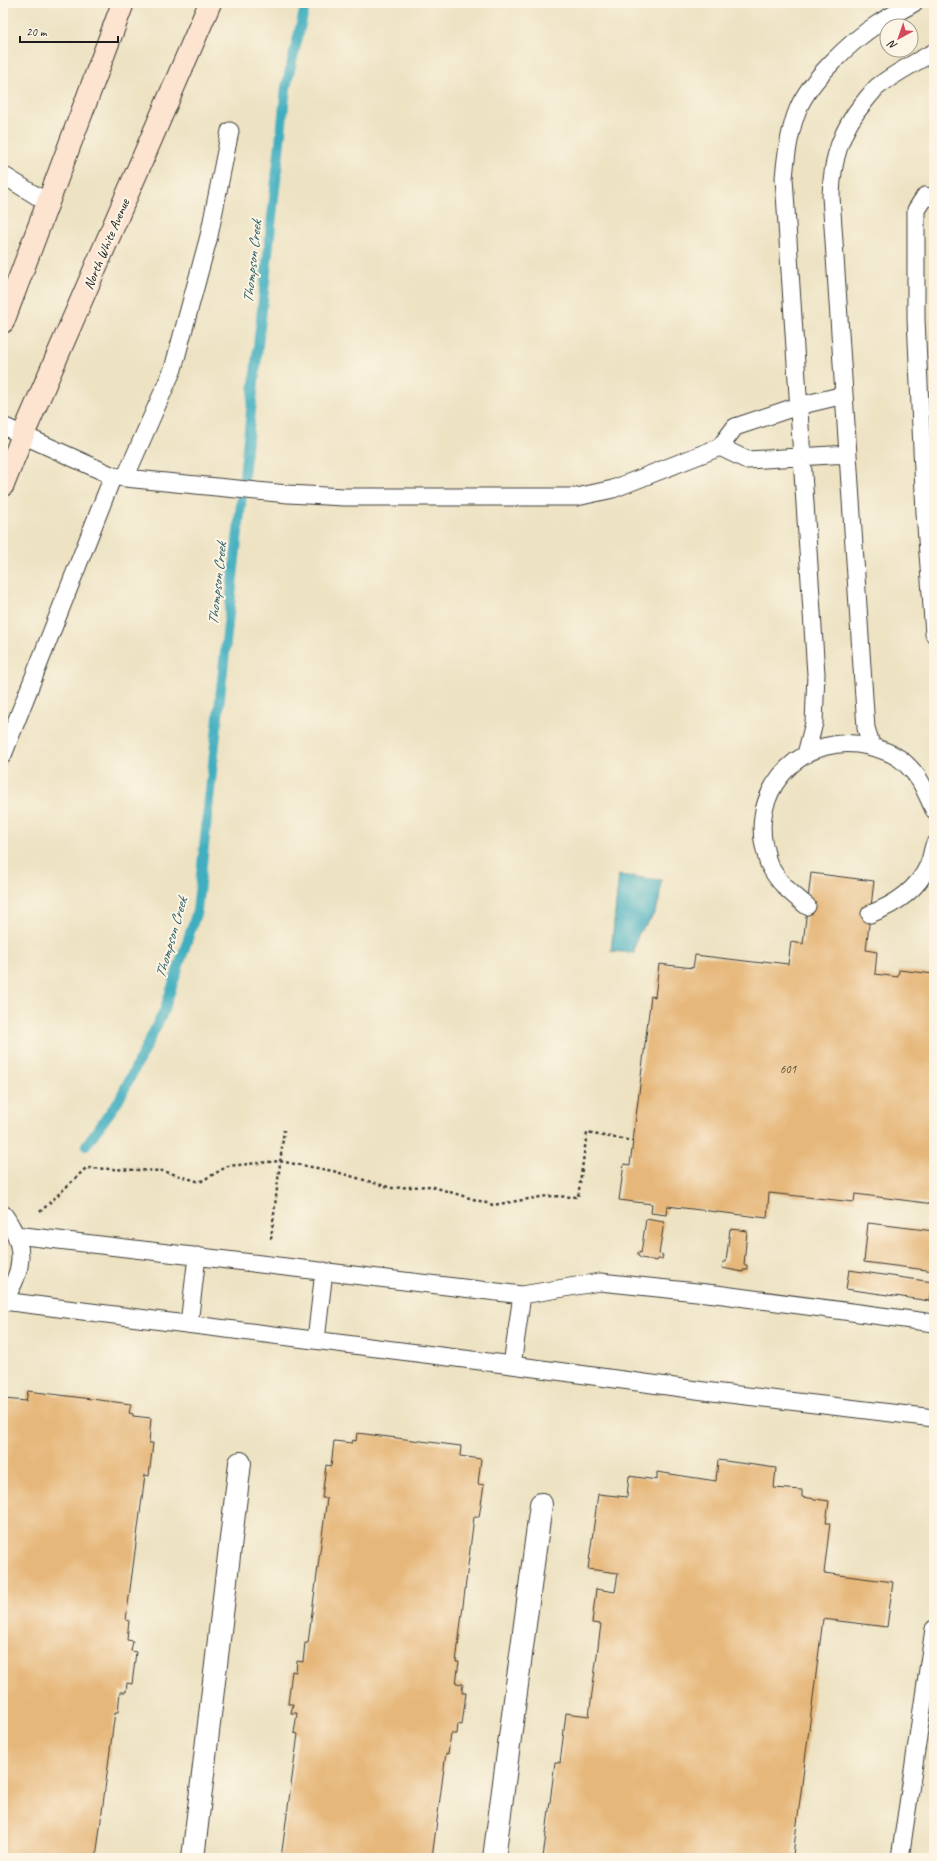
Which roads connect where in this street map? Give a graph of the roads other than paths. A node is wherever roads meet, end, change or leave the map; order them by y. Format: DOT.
graph roads {
  1 [pos="123,3"];
  2 [pos="210,3"];
  3 [pos="914,3"];
  4 [pos="934,52"];
  5 [pos="230,131"];
  6 [pos="3,175"];
  7 [pos="934,198"];
  8 [pos="48,203"];
  9 [pos="3,322"];
  10 [pos="844,395"];
  11 [pos="798,406"];
  12 [pos="927,422"];
  13 [pos="3,426"];
  14 [pos="23,435"];
  15 [pos="720,447"];
  16 [pos="848,454"];
  17 [pos="802,457"];
  18 [pos="119,477"];
  19 [pos="3,485"];
  20 [pos="934,634"];
  21 [pos="872,746"];
  22 [pos="806,754"];
  23 [pos="3,755"];
  24 [pos="933,804"];
  25 [pos="934,845"];
  26 [pos="807,906"];
  27 [pos="870,914"];
  28 [pos="3,1214"];
  29 [pos="16,1235"];
  30 [pos="198,1256"];
  31 [pos="324,1271"];
  32 [pos="522,1295"];
  33 [pos="3,1301"];
  34 [pos="934,1323"];
  35 [pos="189,1324"];
  36 [pos="316,1340"];
  37 [pos="512,1365"];
  38 [pos="934,1418"];
  39 [pos="240,1463"];
  40 [pos="541,1504"];
  41 [pos="934,1629"];
  42 [pos="193,1858"];
  43 [pos="494,1858"];
  44 [pos="900,1858"];
  1 -- 8 [label="main road"];
  2 -- 14 [label="main road, North White Avenue"];
  3 -- 11 [label="lane"];
  4 -- 10 [label="lane"];
  5 -- 18 [label="lane"];
  6 -- 8 [label="lane"];
  7 -- 12 [label="lane"];
  8 -- 9 [label="main road"];
  10 -- 11 [label="lane"];
  10 -- 16 [label="lane"];
  11 -- 15 [label="lane"];
  11 -- 17 [label="lane"];
  12 -- 20 [label="lane"];
  13 -- 14 [label="lane"];
  14 -- 18 [label="lane"];
  14 -- 19 [label="main road, North White Avenue"];
  15 -- 17 [label="lane"];
  15 -- 18 [label="lane"];
  16 -- 17 [label="lane"];
  16 -- 21 [label="lane"];
  17 -- 22 [label="lane"];
  18 -- 23 [label="lane"];
  21 -- 22 [label="lane"];
  21 -- 24 [label="lane"];
  22 -- 26 [label="lane"];
  25 -- 27 [label="lane"];
  28 -- 29 [label="lane"];
  29 -- 30 [label="lane"];
  29 -- 33 [label="lane"];
  30 -- 31 [label="lane"];
  30 -- 35 [label="lane"];
  31 -- 32 [label="lane"];
  31 -- 36 [label="lane"];
  32 -- 34 [label="lane"];
  32 -- 37 [label="lane"];
  33 -- 35 [label="lane"];
  35 -- 36 [label="lane"];
  36 -- 37 [label="lane"];
  37 -- 38 [label="lane"];
  39 -- 42 [label="street"];
  40 -- 43 [label="street"];
  41 -- 44 [label="lane"];
}
